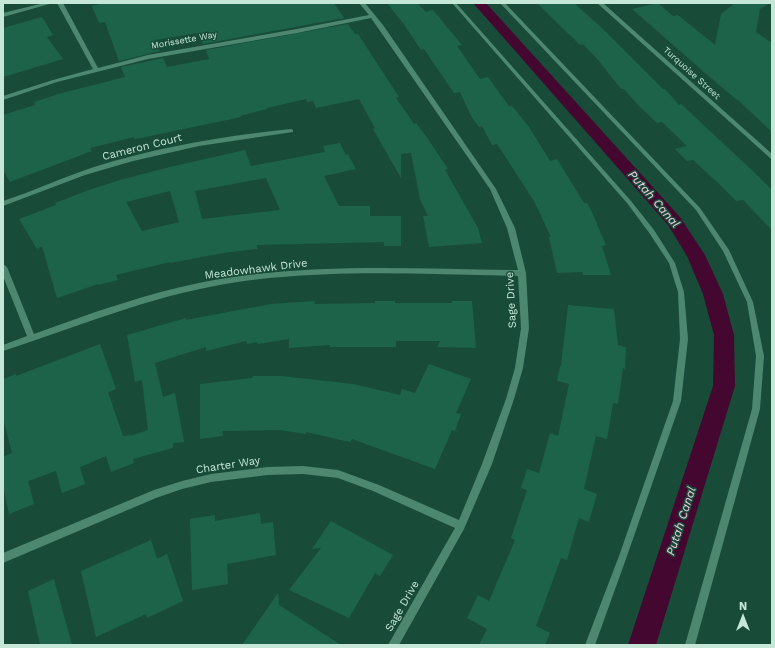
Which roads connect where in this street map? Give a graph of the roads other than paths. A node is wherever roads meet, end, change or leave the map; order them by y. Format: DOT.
graph roads {
  1 [pos="50,3"];
  2 [pos="60,3"];
  3 [pos="362,3"];
  4 [pos="454,3"];
  5 [pos="502,3"];
  6 [pos="600,3"];
  7 [pos="3,14"];
  8 [pos="373,16"];
  9 [pos="96,69"];
  10 [pos="3,98"];
  11 [pos="291,131"];
  12 [pos="772,157"];
  13 [pos="3,204"];
  14 [pos="3,267"];
  15 [pos="522,273"];
  16 [pos="32,338"];
  17 [pos="3,348"];
  18 [pos="460,526"];
  19 [pos="3,558"];
  20 [pos="393,645"];
  21 [pos="590,645"];
  22 [pos="690,645"];
  1 -- 7 [label="street"];
  2 -- 9 [label="street"];
  3 -- 8 [label="street, Sage Drive"];
  4 -- 21 [label="lane"];
  5 -- 22 [label="lane"];
  6 -- 12 [label="street, Turquoise Street"];
  8 -- 9 [label="street, Morissette Way"];
  8 -- 15 [label="street, Sage Drive"];
  9 -- 10 [label="street, Morissette Way"];
  11 -- 13 [label="street, Cameron Court"];
  14 -- 16 [label="street"];
  15 -- 16 [label="street, Meadowhawk Drive"];
  15 -- 18 [label="street, Sage Drive"];
  16 -- 17 [label="street, Meadowhawk Drive"];
  18 -- 19 [label="street, Charter Way"];
  18 -- 20 [label="street, Sage Drive"];
}
